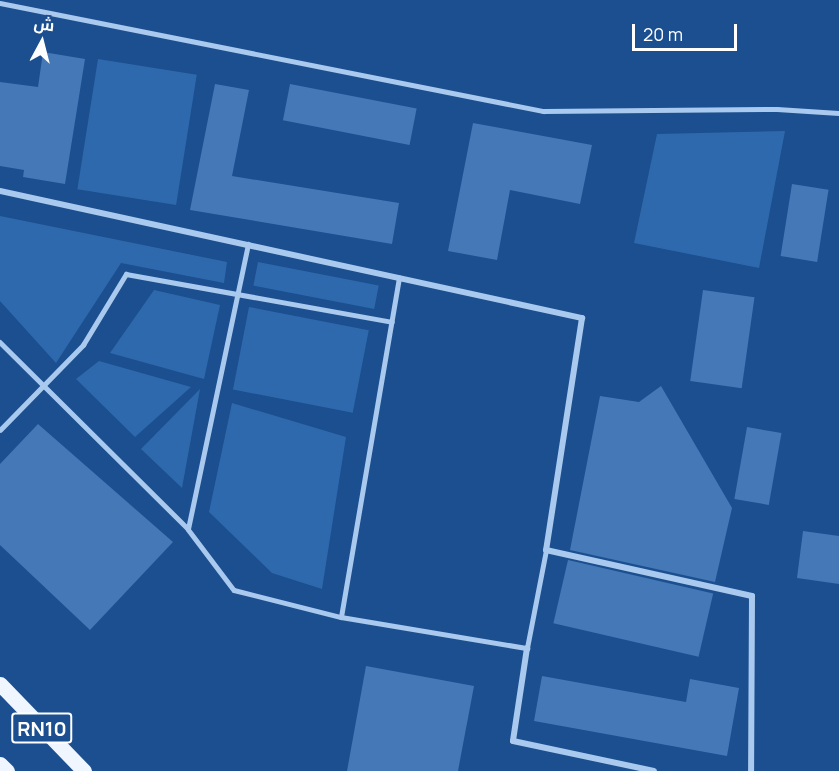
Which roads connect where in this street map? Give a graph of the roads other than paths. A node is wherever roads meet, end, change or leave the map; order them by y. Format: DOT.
graph roads {
  1 [pos="0,3"];
  2 [pos="839,113"];
  3 [pos="0,191"];
  4 [pos="248,244"];
  5 [pos="399,278"];
  6 [pos="237,297"];
  7 [pos="392,322"];
  8 [pos="0,342"];
  9 [pos="42,389"];
  10 [pos="0,430"];
  11 [pos="188,529"];
  12 [pos="546,550"];
  13 [pos="341,617"];
  14 [pos="527,648"];
  15 [pos="0,684"];
  16 [pos="0,764"];
  17 [pos="7,771"];
  18 [pos="84,771"];
  19 [pos="654,771"];
  20 [pos="751,771"];
  1 -- 2 [label="lane"];
  3 -- 4 [label="street"];
  4 -- 5 [label="street"];
  4 -- 6 [label="lane"];
  5 -- 7 [label="lane"];
  5 -- 12 [label="street"];
  6 -- 7 [label="lane"];
  6 -- 9 [label="lane"];
  6 -- 11 [label="lane"];
  7 -- 13 [label="lane"];
  8 -- 9 [label="lane"];
  9 -- 10 [label="lane"];
  9 -- 11 [label="lane"];
  11 -- 13 [label="lane"];
  12 -- 14 [label="lane"];
  12 -- 20 [label="street"];
  13 -- 14 [label="lane"];
  14 -- 19 [label="street"];
  15 -- 18 [label="main road, RN10"];
  16 -- 17 [label="main road, RN10"];
}
